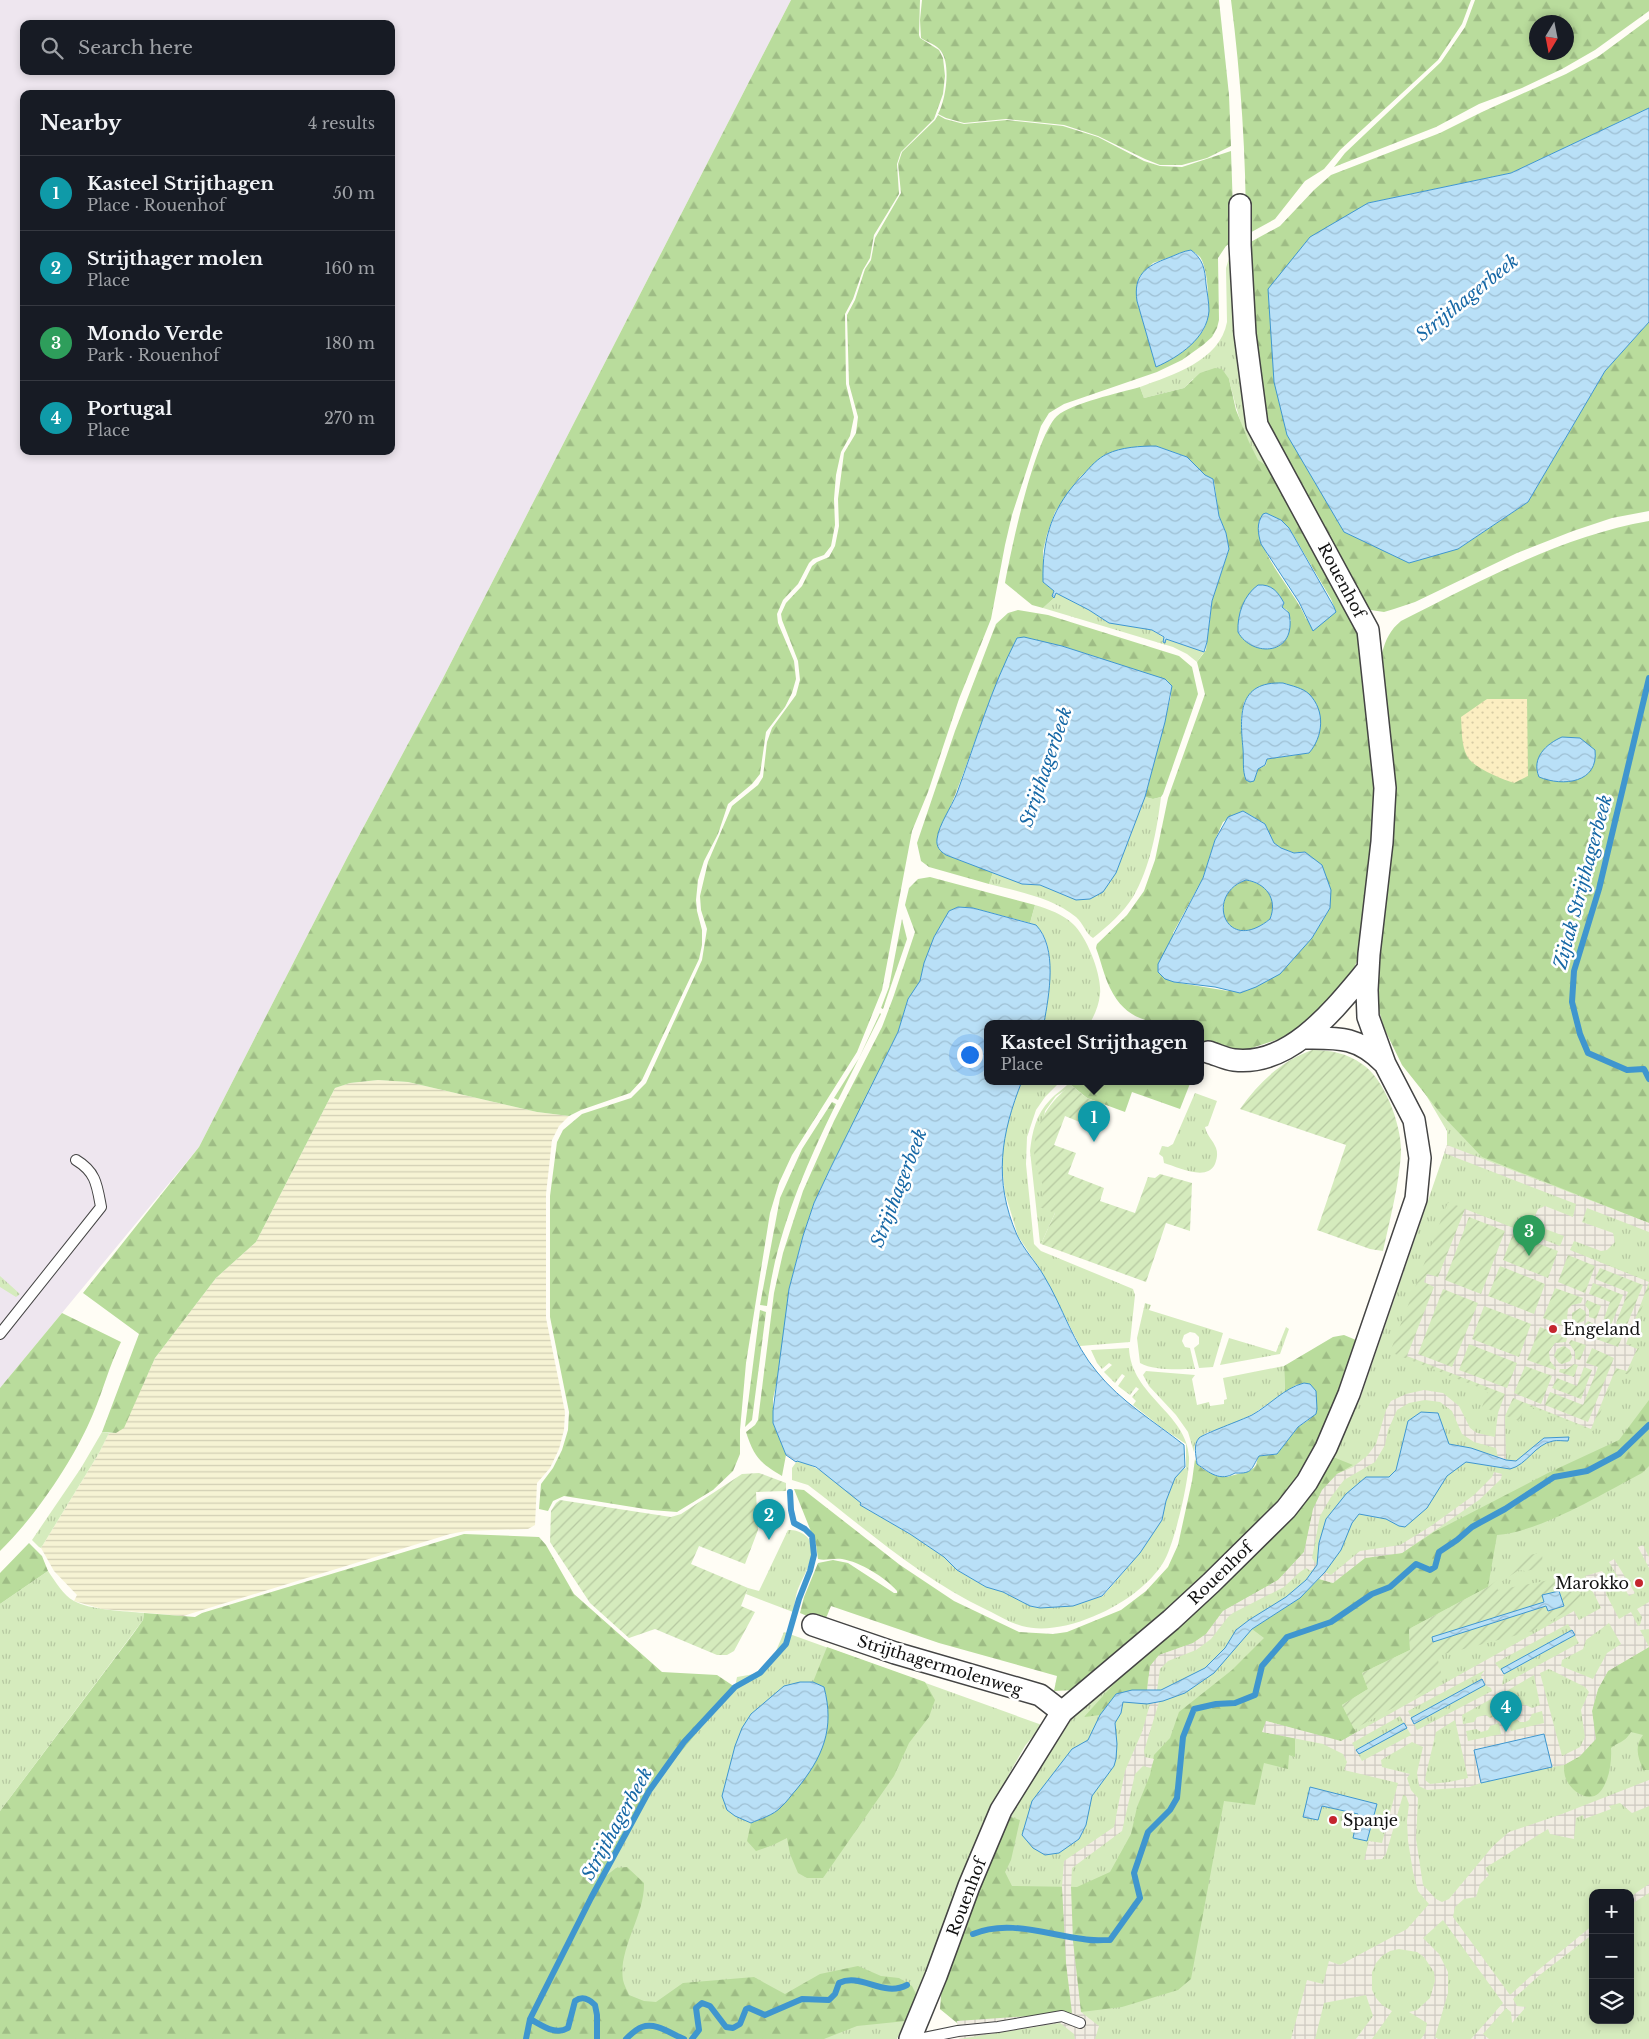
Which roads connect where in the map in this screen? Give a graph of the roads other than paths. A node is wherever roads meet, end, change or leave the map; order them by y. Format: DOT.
graph roads {
  1 [pos="1240,205"];
  2 [pos="1368,969"];
  3 [pos="1304,1038"];
  4 [pos="1208,1052"];
  5 [pos="1385,1064"];
  6 [pos="76,1160"];
  7 [pos="0,1334"];
  8 [pos="813,1625"];
  9 [pos="1062,1712"];
  10 [pos="1080,2023"];
  11 [pos="910,2039"];
  12 [pos="919,2039"];
  1 -- 2 [label="street, Rouenhof"];
  2 -- 3 [label="street"];
  2 -- 5 [label="street, Rouenhof"];
  3 -- 4 [label="street"];
  3 -- 5 [label="street, Rouenhof"];
  5 -- 9 [label="street, Rouenhof"];
  6 -- 7 [label="lane"];
  8 -- 9 [label="street, Strijthagermolenweg"];
  9 -- 11 [label="street, Rouenhof"];
  10 -- 12 [label="lane"];
}
